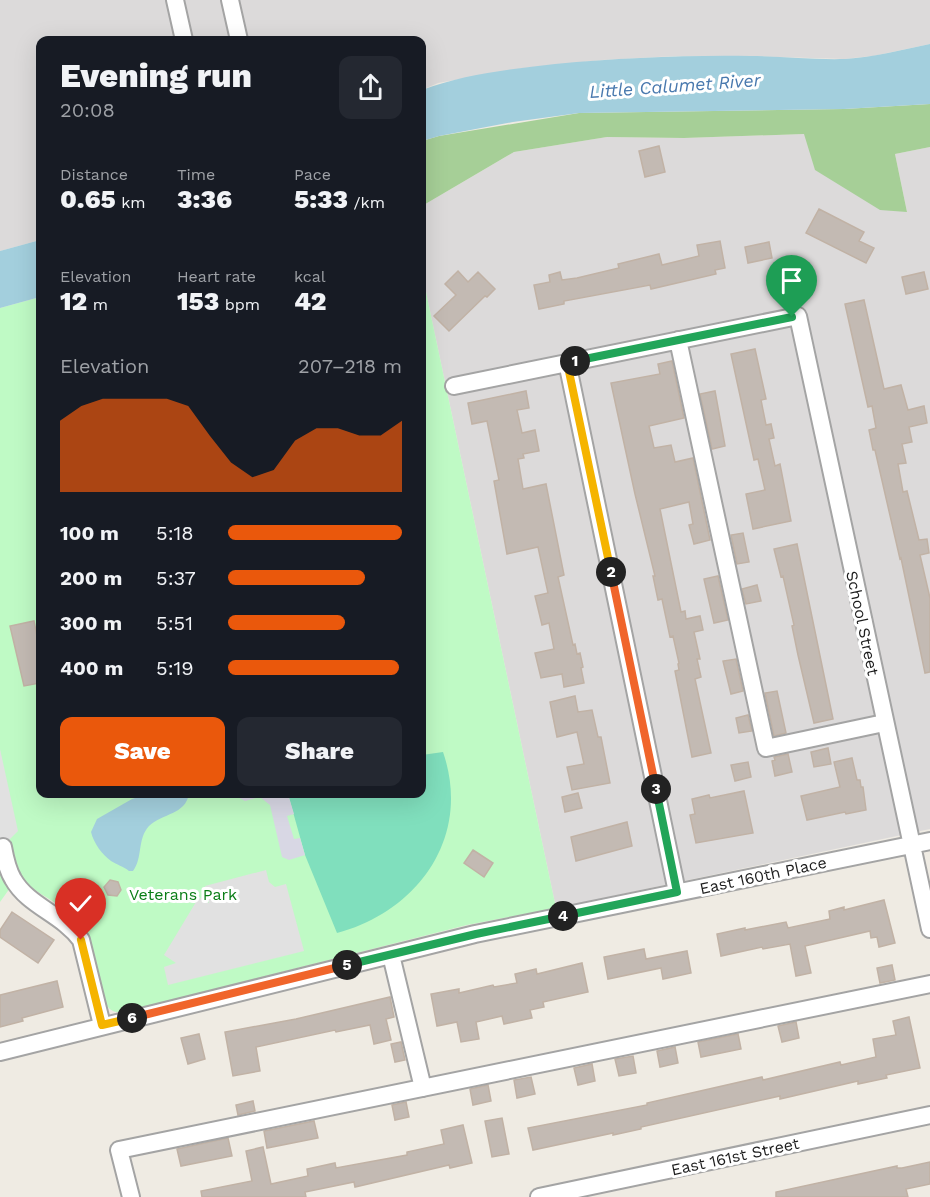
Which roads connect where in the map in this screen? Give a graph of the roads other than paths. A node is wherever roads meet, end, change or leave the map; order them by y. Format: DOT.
graph roads {
  1 [pos="175,0"];
  2 [pos="230,0"];
  3 [pos="183,36"];
  4 [pos="238,36"];
  5 [pos="678,340"];
  6 [pos="567,362"];
  7 [pos="454,387"];
  8 [pos="884,723"];
  9 [pos="930,841"];
  10 [pos="911,844"];
  11 [pos="3,847"];
  12 [pos="677,892"];
  13 [pos="930,929"];
  14 [pos="391,955"];
  15 [pos="930,984"];
  16 [pos="102,1025"];
  17 [pos="0,1052"];
  18 [pos="423,1088"];
  19 [pos="930,1115"];
  20 [pos="130,1197"];
  21 [pos="539,1197"];
  1 -- 3 [label="street"];
  2 -- 4 [label="street"];
  5 -- 6 [label="street"];
  5 -- 8 [label="street"];
  5 -- 8 [label="street, School Street"];
  6 -- 7 [label="street"];
  6 -- 12 [label="street"];
  8 -- 10 [label="street, School Street"];
  9 -- 10 [label="street, East 160th Place"];
  10 -- 12 [label="street, East 160th Place"];
  10 -- 13 [label="street, School Street"];
  11 -- 16 [label="street"];
  12 -- 14 [label="street, East 160th Place"];
  14 -- 16 [label="street, East 160th Place"];
  14 -- 18 [label="street"];
  15 -- 18 [label="street"];
  16 -- 17 [label="street, East 160th Place"];
  18 -- 20 [label="street"];
  19 -- 21 [label="street, East 161st Street"];
}
